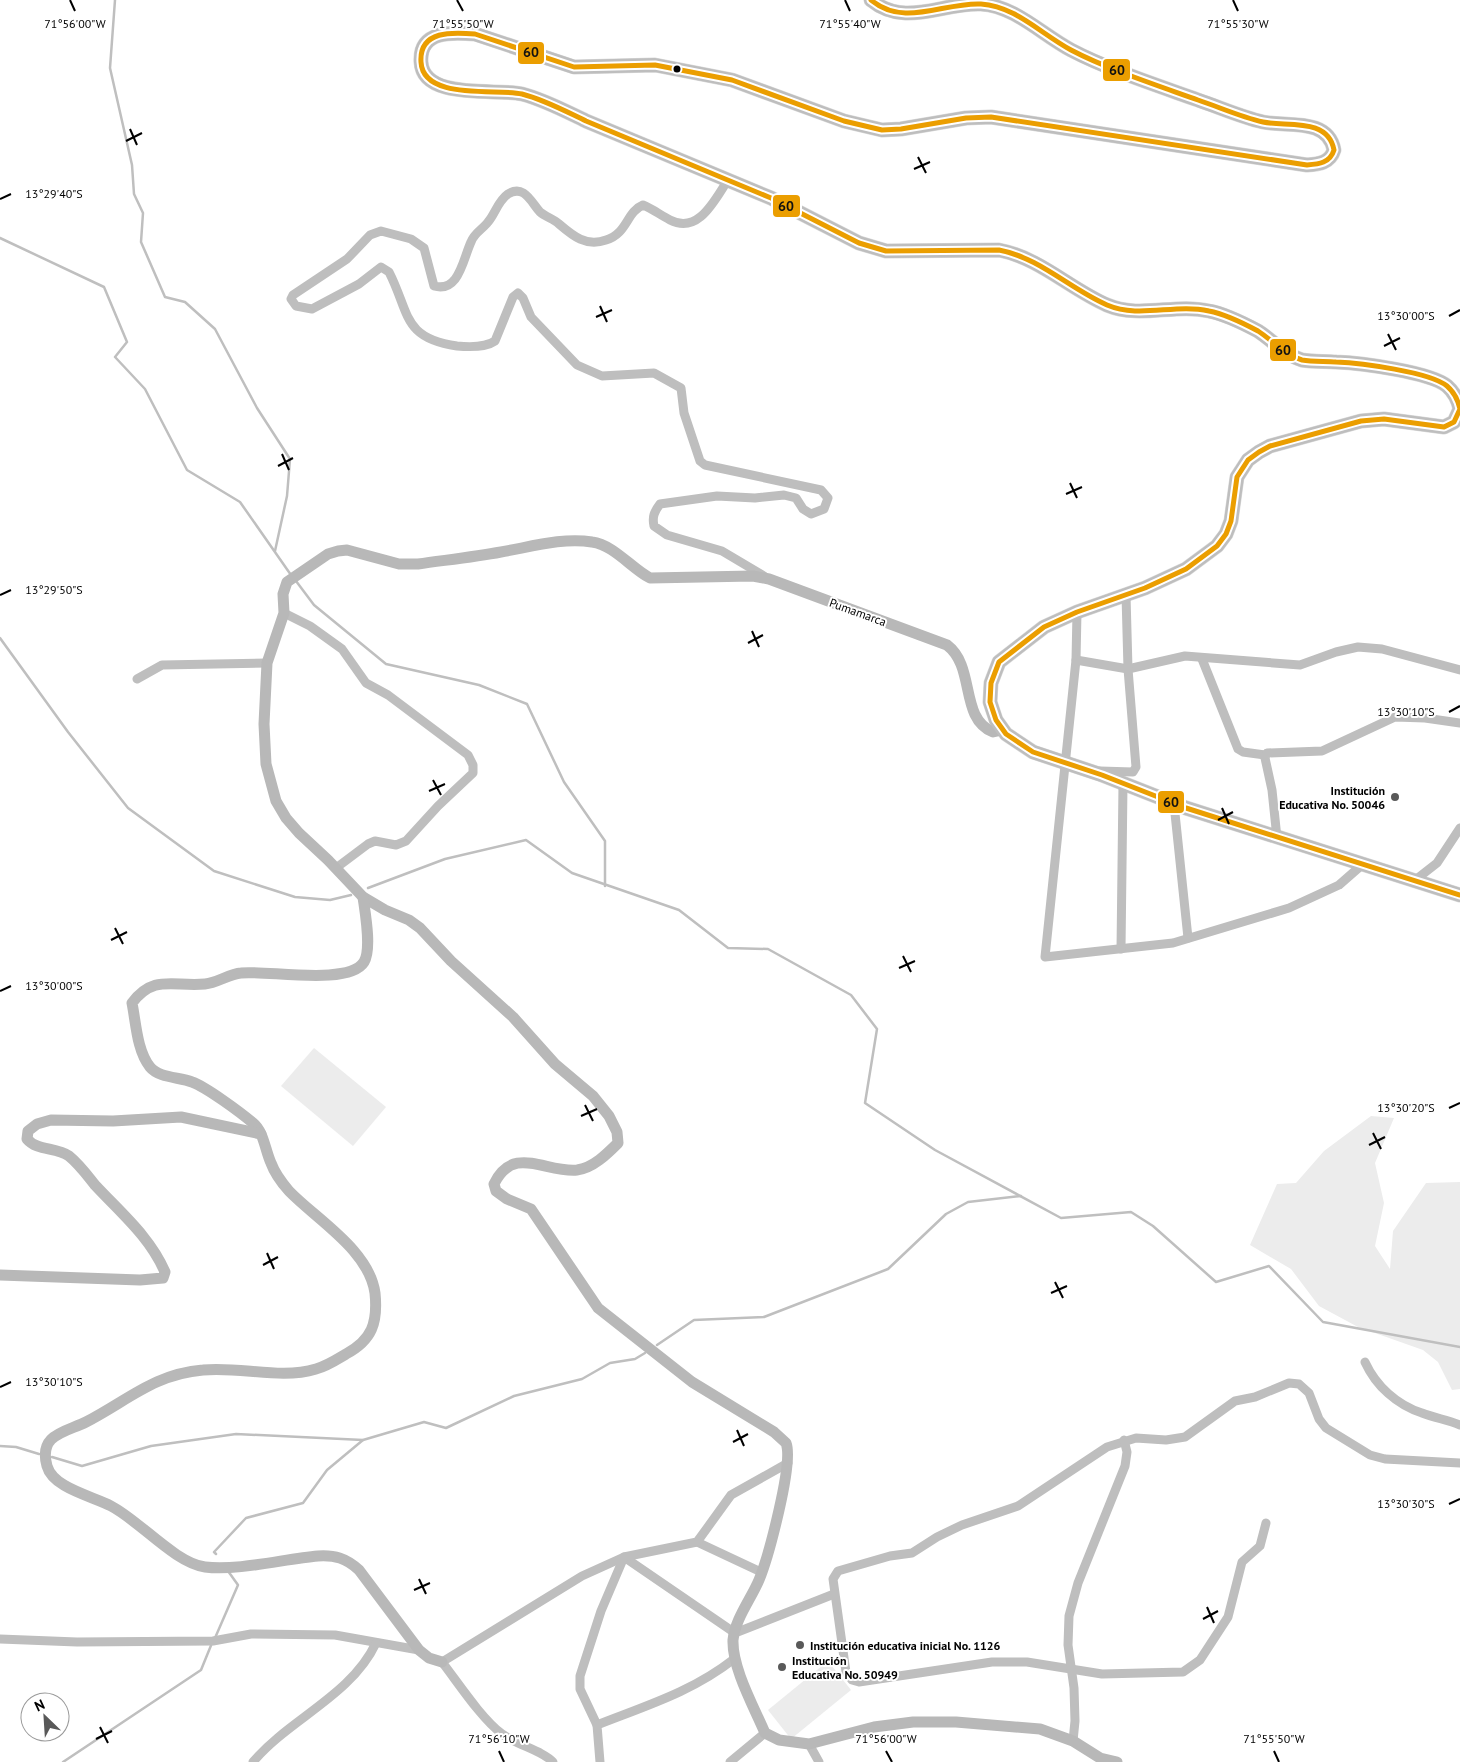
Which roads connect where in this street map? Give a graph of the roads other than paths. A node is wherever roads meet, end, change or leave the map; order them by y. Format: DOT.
graph roads {
  1 [pos="871,0"];
  2 [pos="728,180"];
  3 [pos="769,579"];
  4 [pos="1126,595"];
  5 [pos="1077,612"];
  6 [pos="284,614"];
  7 [pos="1202,659"];
  8 [pos="1076,660"];
  9 [pos="267,663"];
  10 [pos="1128,669"];
  11 [pos="1460,670"];
  12 [pos="137,679"];
  13 [pos="1460,723"];
  14 [pos="1002,730"];
  15 [pos="1265,755"];
  16 [pos="1065,759"];
  17 [pos="1123,784"];
  18 [pos="1174,804"];
  19 [pos="1460,828"];
  20 [pos="1277,838"];
  21 [pos="1363,864"];
  22 [pos="336,868"];
  23 [pos="1414,881"];
  24 [pos="1460,895"];
  25 [pos="363,897"];
  26 [pos="1188,938"];
  27 [pos="1121,949"];
  28 [pos="261,1134"];
  29 [pos="0,1275"];
  30 [pos="1365,1362"];
  31 [pos="1460,1425"];
  32 [pos="1124,1440"];
  33 [pos="788,1463"];
  34 [pos="1460,1463"];
  35 [pos="1266,1523"];
  36 [pos="697,1542"];
  37 [pos="624,1557"];
  38 [pos="762,1572"];
  39 [pos="834,1594"];
  40 [pos="735,1632"];
  41 [pos="0,1639"];
  42 [pos="376,1643"];
  43 [pos="419,1650"];
  44 [pos="734,1659"];
  45 [pos="442,1662"];
  46 [pos="1071,1671"];
  47 [pos="596,1725"];
  48 [pos="765,1733"];
  49 [pos="1073,1741"];
  50 [pos="809,1744"];
  51 [pos="253,1762"];
  52 [pos="553,1762"];
  53 [pos="600,1762"];
  54 [pos="730,1762"];
  55 [pos="819,1762"];
  56 [pos="1117,1762"];
  1 -- 2 [label="main road"];
  2 -- 3 [label="street"];
  2 -- 4 [label="main road"];
  3 -- 6 [label="main road, Pumamarca"];
  3 -- 14 [label="main road, Pumamarca"];
  4 -- 5 [label="main road"];
  4 -- 10 [label="street"];
  5 -- 8 [label="street"];
  5 -- 14 [label="main road"];
  6 -- 9 [label="main road"];
  6 -- 22 [label="street"];
  7 -- 10 [label="street"];
  7 -- 11 [label="street"];
  7 -- 15 [label="street"];
  8 -- 10 [label="street"];
  8 -- 16 [label="street"];
  9 -- 12 [label="street"];
  9 -- 22 [label="main road"];
  10 -- 16 [label="street"];
  13 -- 15 [label="street"];
  14 -- 16 [label="main road"];
  15 -- 20 [label="street"];
  16 -- 17 [label="main road"];
  16 -- 27 [label="street"];
  17 -- 18 [label="main road"];
  17 -- 27 [label="street"];
  18 -- 20 [label="main road"];
  18 -- 26 [label="street"];
  19 -- 23 [label="street"];
  20 -- 21 [label="main road"];
  21 -- 23 [label="main road"];
  21 -- 26 [label="street"];
  22 -- 25 [label="main road"];
  23 -- 24 [label="main road"];
  25 -- 28 [label="main road"];
  25 -- 33 [label="main road"];
  26 -- 27 [label="street"];
  28 -- 29 [label="main road"];
  28 -- 43 [label="main road"];
  30 -- 31 [label="street"];
  32 -- 34 [label="street"];
  32 -- 39 [label="street"];
  32 -- 46 [label="street"];
  33 -- 36 [label="street"];
  33 -- 38 [label="main road"];
  35 -- 46 [label="street"];
  36 -- 37 [label="street"];
  36 -- 38 [label="street"];
  37 -- 40 [label="street"];
  37 -- 45 [label="street"];
  37 -- 47 [label="street"];
  38 -- 40 [label="main road"];
  39 -- 40 [label="street"];
  39 -- 46 [label="street"];
  40 -- 44 [label="main road"];
  41 -- 42 [label="street"];
  42 -- 43 [label="street"];
  42 -- 51 [label="street"];
  43 -- 45 [label="main road"];
  44 -- 47 [label="street"];
  44 -- 48 [label="main road"];
  45 -- 52 [label="street"];
  46 -- 49 [label="street"];
  47 -- 53 [label="street"];
  48 -- 50 [label="main road"];
  48 -- 54 [label="street"];
  49 -- 50 [label="main road"];
  49 -- 56 [label="main road"];
  50 -- 55 [label="street"];
}
